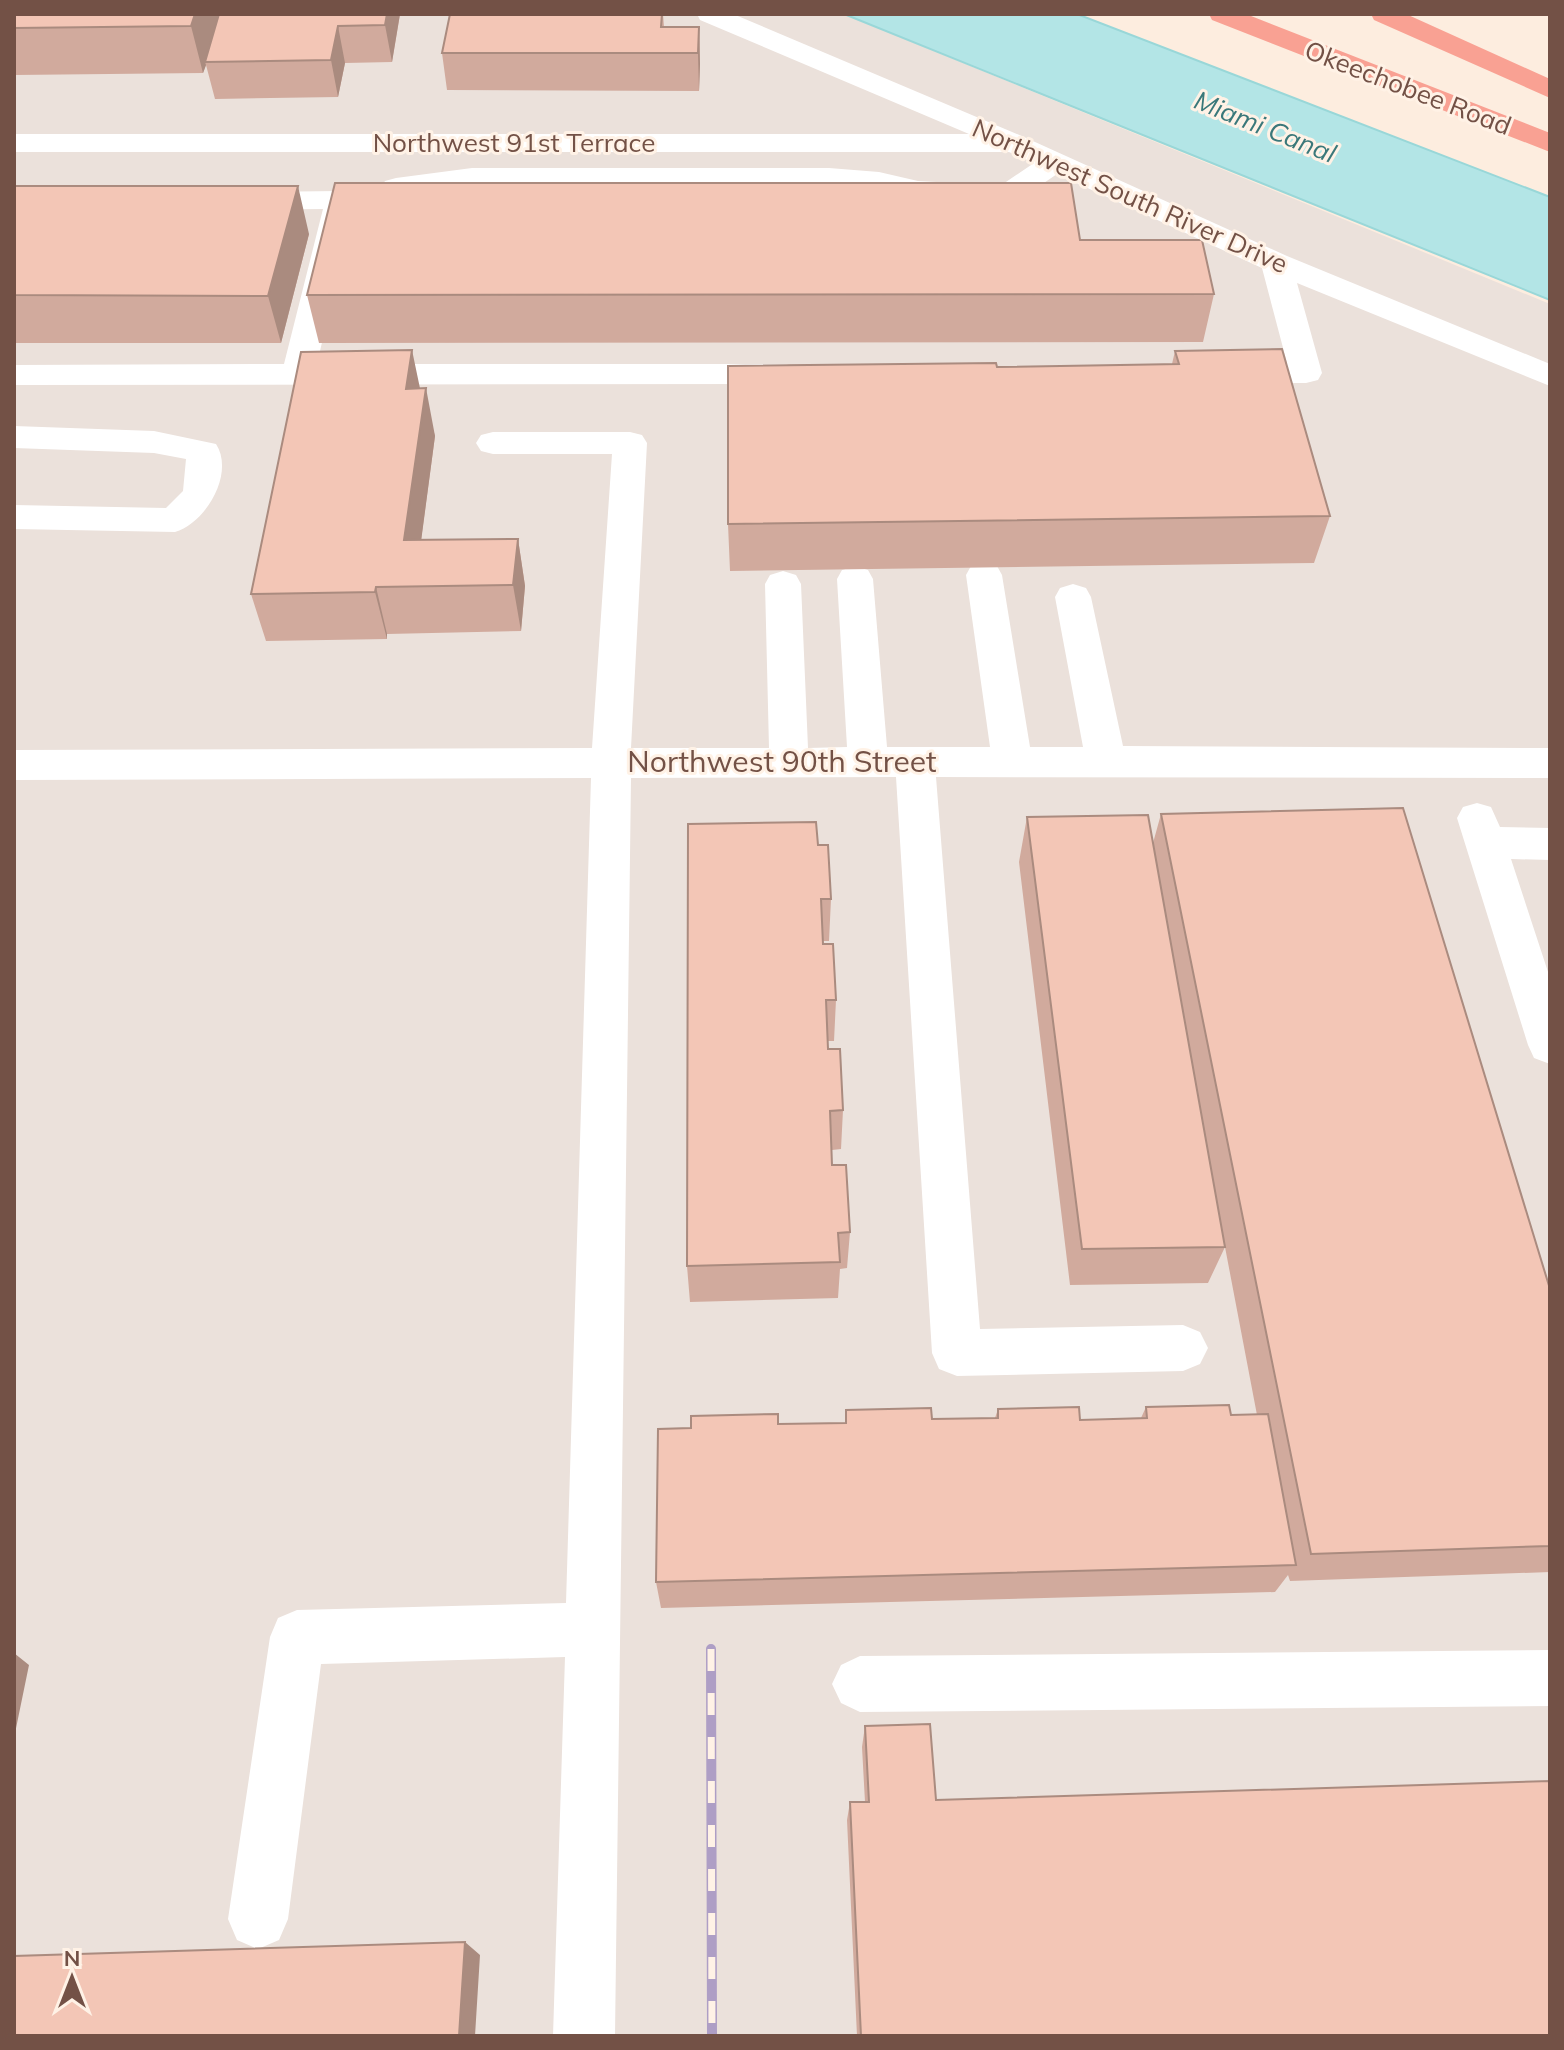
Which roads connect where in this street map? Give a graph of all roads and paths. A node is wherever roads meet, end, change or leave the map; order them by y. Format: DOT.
graph roads {
  1 [pos="710,14"];
  2 [pos="1222,14"];
  3 [pos="1385,14"];
  4 [pos="1550,77"];
  5 [pos="1550,90"];
  6 [pos="14,143"];
  7 [pos="413,143"];
  8 [pos="682,143"];
  9 [pos="1014,143"];
  10 [pos="1550,143"];
  11 [pos="1055,162"];
  12 [pos="679,177"];
  13 [pos="396,187"];
  14 [pos="340,200"];
  15 [pos="216,201"];
  16 [pos="1276,263"];
  17 [pos="1196,373"];
  18 [pos="818,374"];
  19 [pos="14,375"];
  20 [pos="298,375"];
  21 [pos="1550,376"];
  22 [pos="14,437"];
  23 [pos="493,443"];
  24 [pos="14,517"];
  25 [pos="984,575"];
  26 [pos="855,579"];
  27 [pos="783,584"];
  28 [pos="1073,597"];
  29 [pos="1012,761"];
  30 [pos="1106,761"];
  31 [pos="611,762"];
  32 [pos="789,762"];
  33 [pos="868,762"];
  34 [pos="915,762"];
  35 [pos="1550,763"];
  36 [pos="14,765"];
  37 [pos="1473,805"];
  38 [pos="1550,844"];
  39 [pos="1550,1045"];
  40 [pos="1183,1348"];
  41 [pos="593,1629"];
  42 [pos="1550,1678"];
  43 [pos="860,1684"];
  44 [pos="258,1919"];
  45 [pos="584,2036"];
  1 -- 9 [label="street, Northwest South River Drive"];
  2 -- 10 [label="highway, Okeechobee Road"];
  3 -- 4 [label="highway"];
  3 -- 5 [label="highway"];
  6 -- 7 [label="street, Northwest 91st Terrace"];
  7 -- 8 [label="street, Northwest 91st Terrace"];
  7 -- 13 [label="street"];
  8 -- 9 [label="street, Northwest 91st Terrace"];
  8 -- 12 [label="street"];
  9 -- 11 [label="street, Northwest South River Drive"];
  11 -- 12 [label="street"];
  11 -- 16 [label="street, Northwest South River Drive"];
  12 -- 13 [label="street"];
  13 -- 14 [label="street"];
  14 -- 15 [label="street"];
  14 -- 20 [label="street"];
  16 -- 17 [label="street"];
  16 -- 21 [label="street, Northwest South River Drive"];
  18 -- 20 [label="street"];
  19 -- 20 [label="street"];
  22 -- 24 [label="street"];
  23 -- 31 [label="street"];
  25 -- 29 [label="street"];
  26 -- 33 [label="street"];
  27 -- 32 [label="street"];
  28 -- 30 [label="street"];
  29 -- 30 [label="street, Northwest 90th Street"];
  29 -- 34 [label="street, Northwest 90th Street"];
  30 -- 37 [label="street, Northwest 90th Street"];
  31 -- 32 [label="street, Northwest 90th Street"];
  31 -- 36 [label="street, Northwest 90th Street"];
  31 -- 41 [label="street"];
  32 -- 33 [label="street, Northwest 90th Street"];
  33 -- 34 [label="street, Northwest 90th Street"];
  34 -- 40 [label="street"];
  35 -- 37 [label="street, Northwest 90th Street"];
  37 -- 38 [label="street"];
  37 -- 39 [label="street"];
  41 -- 44 [label="street"];
  41 -- 45 [label="street"];
  42 -- 43 [label="street"];
}
